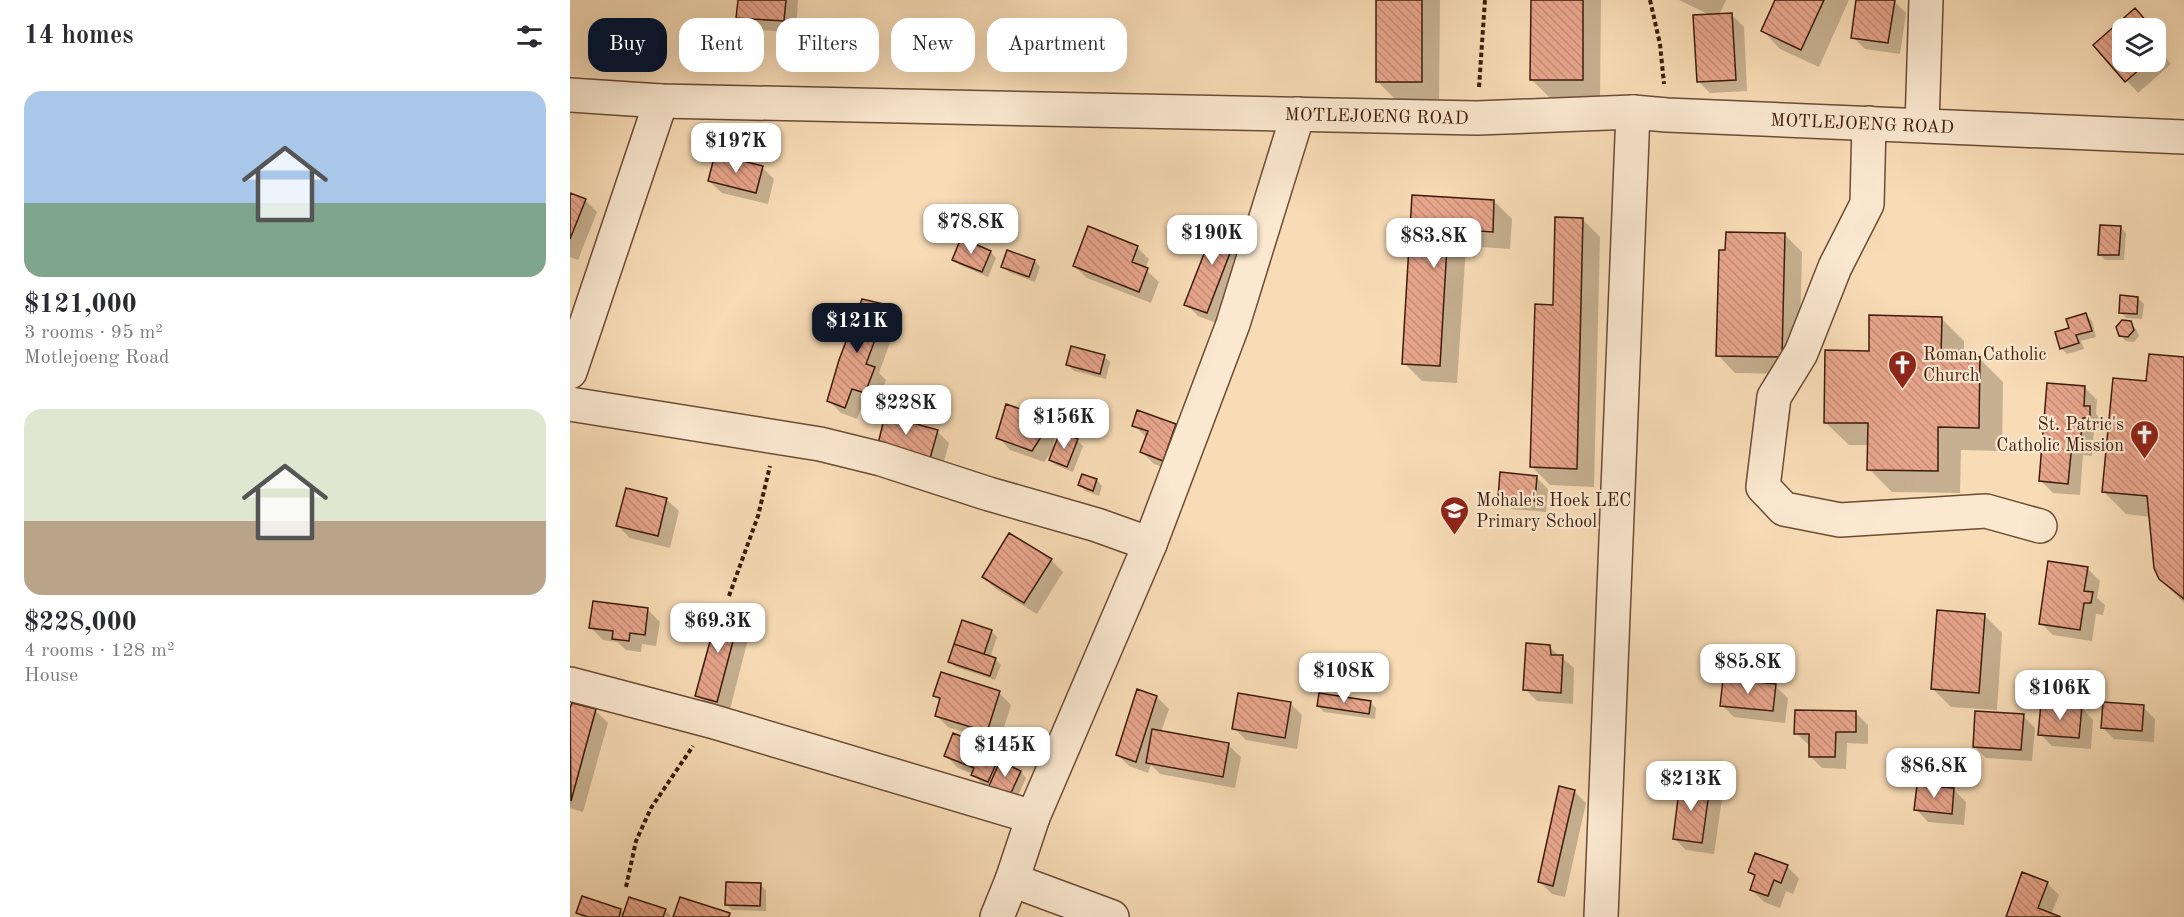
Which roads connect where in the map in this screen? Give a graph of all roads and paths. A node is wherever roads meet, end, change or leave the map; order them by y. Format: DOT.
graph roads {
  1 [pos="1485,0"];
  2 [pos="1650,0"];
  3 [pos="1926,0"];
  4 [pos="570,95"];
  5 [pos="661,100"];
  6 [pos="1633,112"];
  7 [pos="1298,114"];
  8 [pos="1667,115"];
  9 [pos="1478,118"];
  10 [pos="1869,123"];
  11 [pos="1922,125"];
  12 [pos="2184,137"];
  13 [pos="570,372"];
  14 [pos="570,404"];
  15 [pos="777,436"];
  16 [pos="2040,526"];
  17 [pos="1150,544"];
  18 [pos="729,596"];
  19 [pos="570,684"];
  20 [pos="711,721"];
  21 [pos="1033,816"];
  22 [pos="1012,880"];
  23 [pos="626,887"];
  24 [pos="997,917"];
  25 [pos="1112,917"];
  26 [pos="1601,917"];
  1 -- 9 [label="path"];
  2 -- 8 [label="path"];
  3 -- 11 [label="street"];
  4 -- 5 [label="street, MOTLEJOENG ROAD"];
  5 -- 7 [label="street, MOTLEJOENG ROAD"];
  5 -- 13 [label="street"];
  6 -- 8 [label="street, MOTLEJOENG ROAD"];
  6 -- 9 [label="street, MOTLEJOENG ROAD"];
  6 -- 26 [label="street"];
  7 -- 9 [label="street, MOTLEJOENG ROAD"];
  7 -- 17 [label="street"];
  8 -- 10 [label="street, MOTLEJOENG ROAD"];
  10 -- 11 [label="street, MOTLEJOENG ROAD"];
  10 -- 16 [label="street"];
  11 -- 12 [label="street, MOTLEJOENG ROAD"];
  14 -- 15 [label="street"];
  15 -- 17 [label="street"];
  15 -- 18 [label="path"];
  17 -- 21 [label="street"];
  19 -- 20 [label="street"];
  20 -- 21 [label="street"];
  20 -- 23 [label="path"];
  21 -- 22 [label="street"];
  22 -- 24 [label="street"];
  22 -- 25 [label="street"];
}
